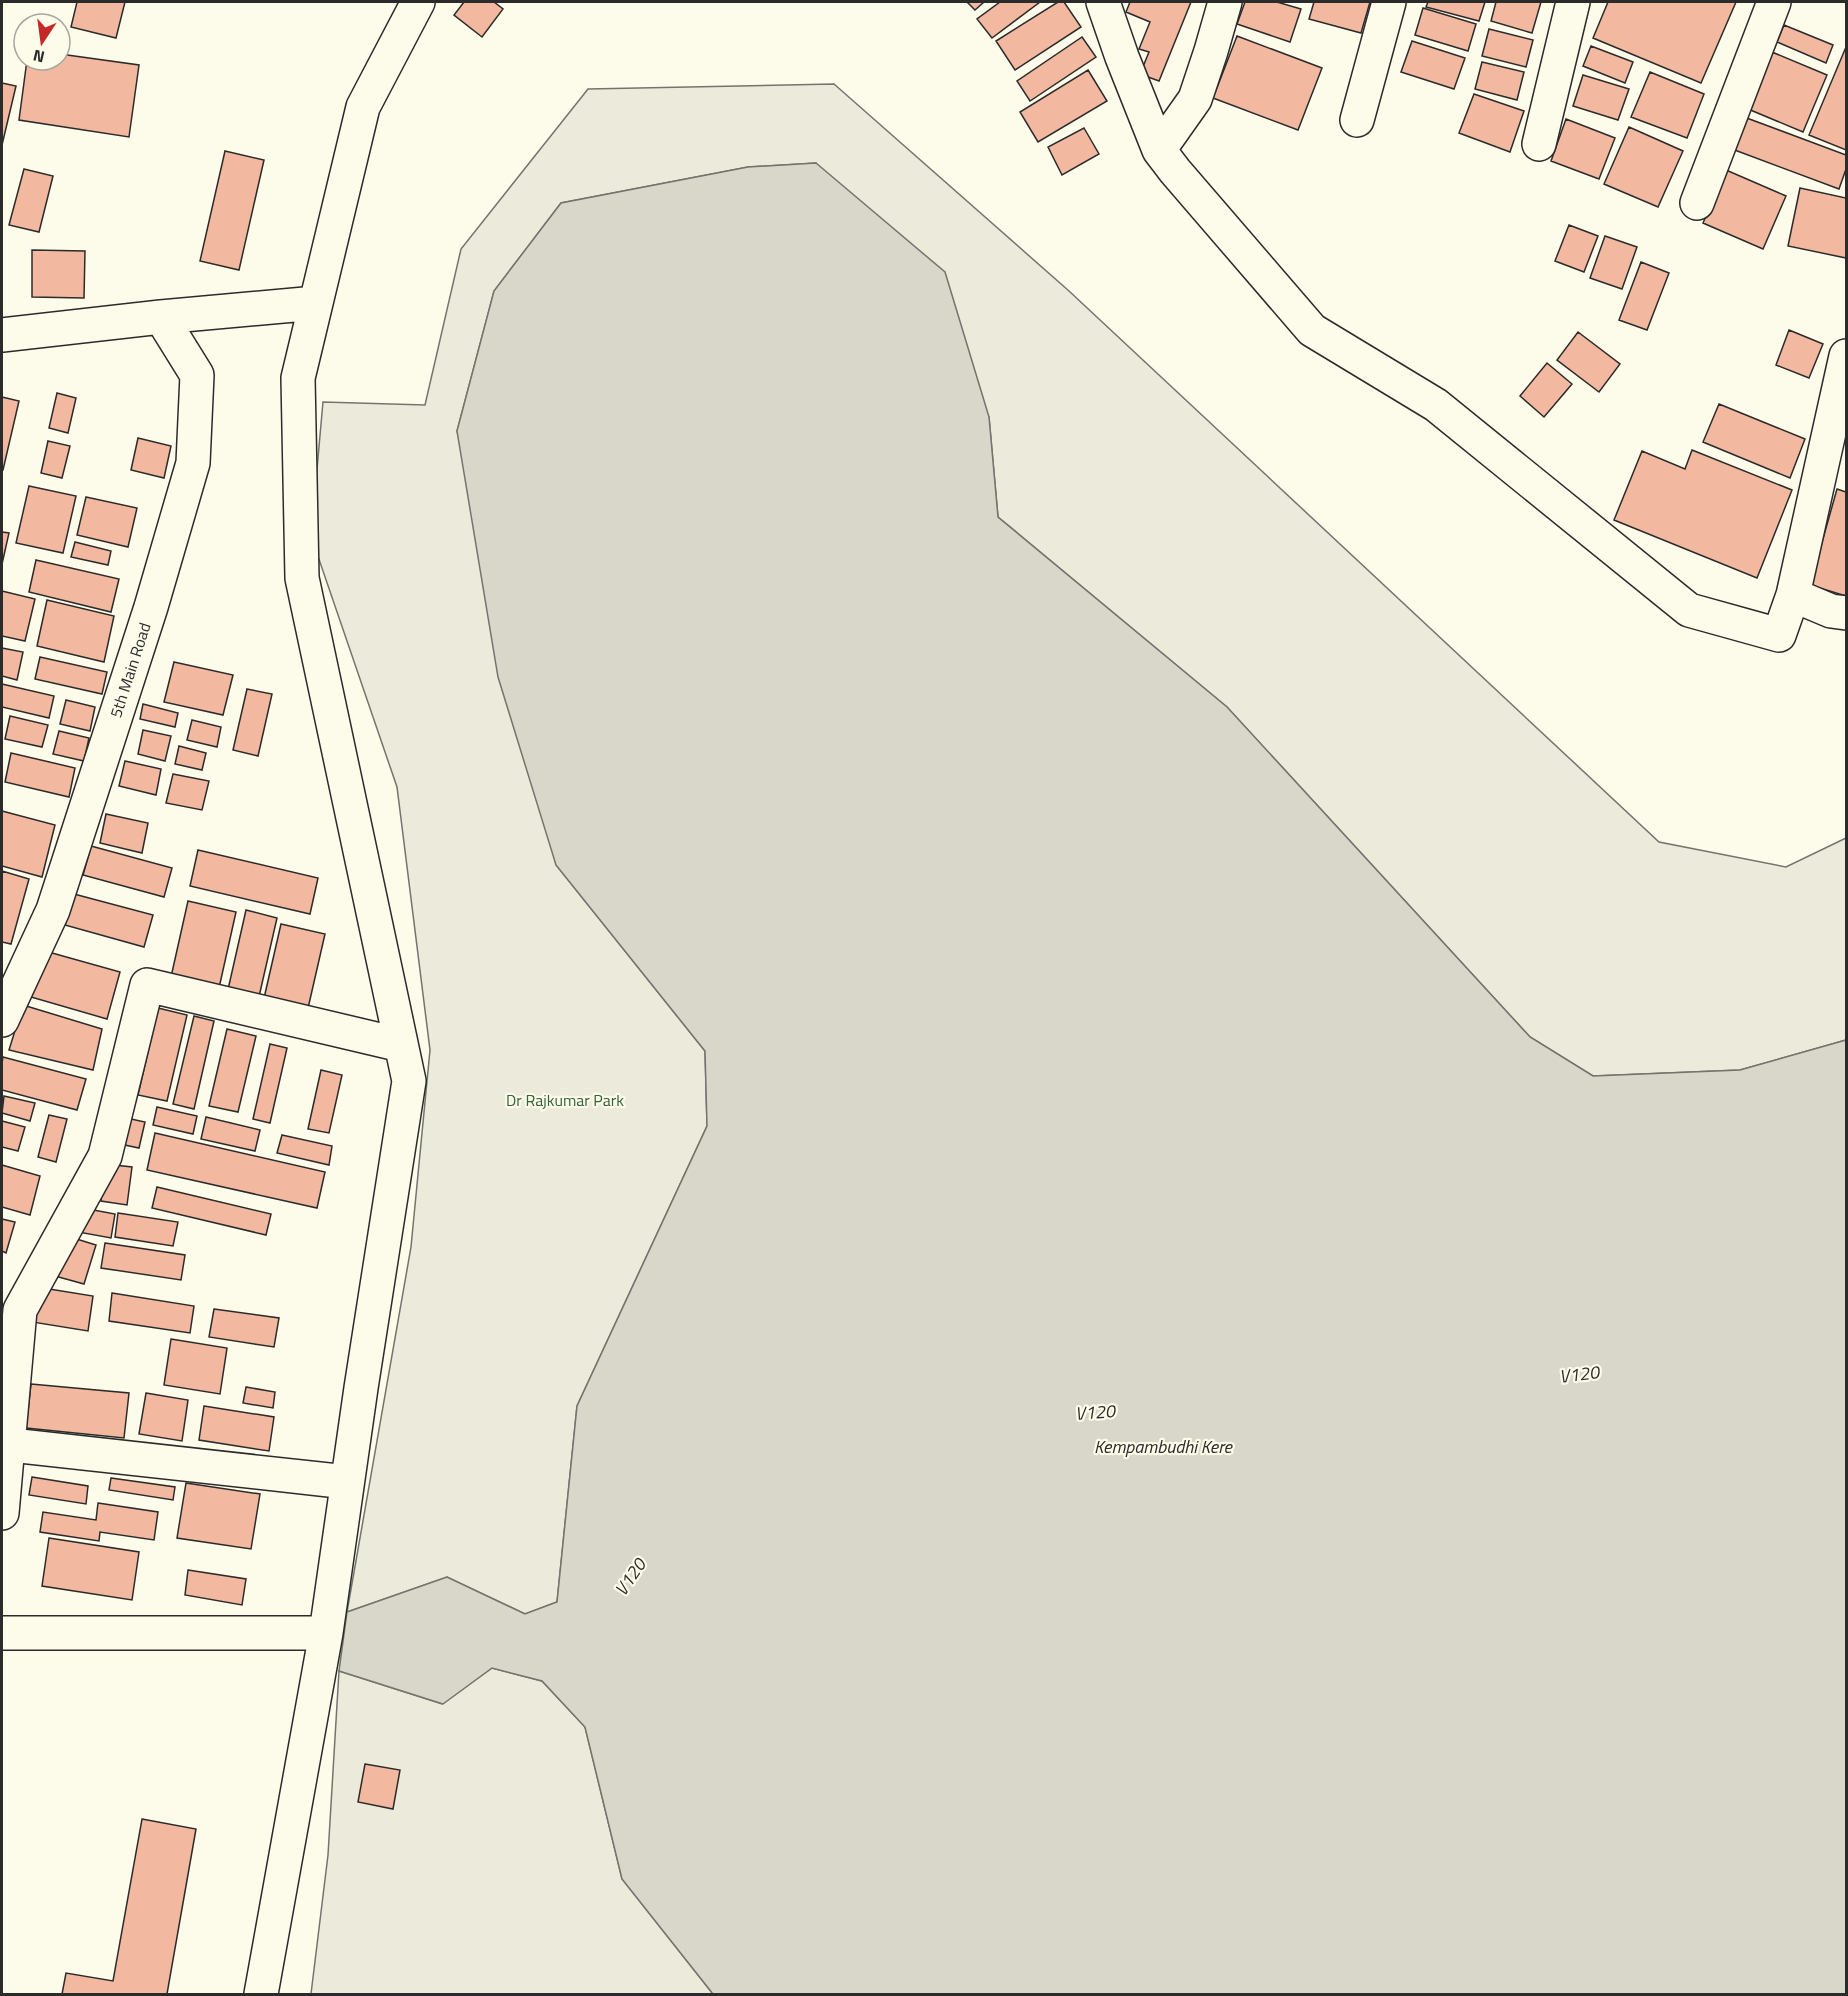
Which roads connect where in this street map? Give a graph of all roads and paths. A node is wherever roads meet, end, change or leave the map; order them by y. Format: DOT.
graph roads {
  1 [pos="418,2"];
  2 [pos="1103,2"];
  3 [pos="1225,2"];
  4 [pos="1389,2"];
  5 [pos="1574,2"];
  6 [pos="1774,2"];
  7 [pos="1358,120"];
  8 [pos="1539,144"];
  9 [pos="1159,150"];
  10 [pos="1697,202"];
  11 [pos="316,303"];
  12 [pos="161,317"];
  13 [pos="2,335"];
  14 [pos="1846,356"];
  15 [pos="1793,596"];
  16 [pos="1846,613"];
  17 [pos="14,962"];
  18 [pos="2,1020"];
  19 [pos="401,1045"];
  20 [pos="4,1443"];
  21 [pos="347,1482"];
  22 [pos="2,1513"];
  23 [pos="2,1633"];
  24 [pos="326,1633"];
  25 [pos="261,1995"];
  1 -- 11 [label="street"];
  2 -- 9 [label="street"];
  3 -- 9 [label="street"];
  4 -- 7 [label="street"];
  5 -- 8 [label="street"];
  6 -- 10 [label="street"];
  9 -- 15 [label="street"];
  11 -- 12 [label="street"];
  11 -- 19 [label="street"];
  12 -- 13 [label="street"];
  12 -- 17 [label="street, 5th Main Road"];
  14 -- 15 [label="street"];
  15 -- 16 [label="street"];
  17 -- 18 [label="street, 5th Main Road"];
  19 -- 20 [label="street"];
  19 -- 21 [label="street"];
  20 -- 21 [label="street"];
  20 -- 22 [label="street"];
  21 -- 24 [label="street"];
  23 -- 24 [label="street"];
  24 -- 25 [label="street"];
}
